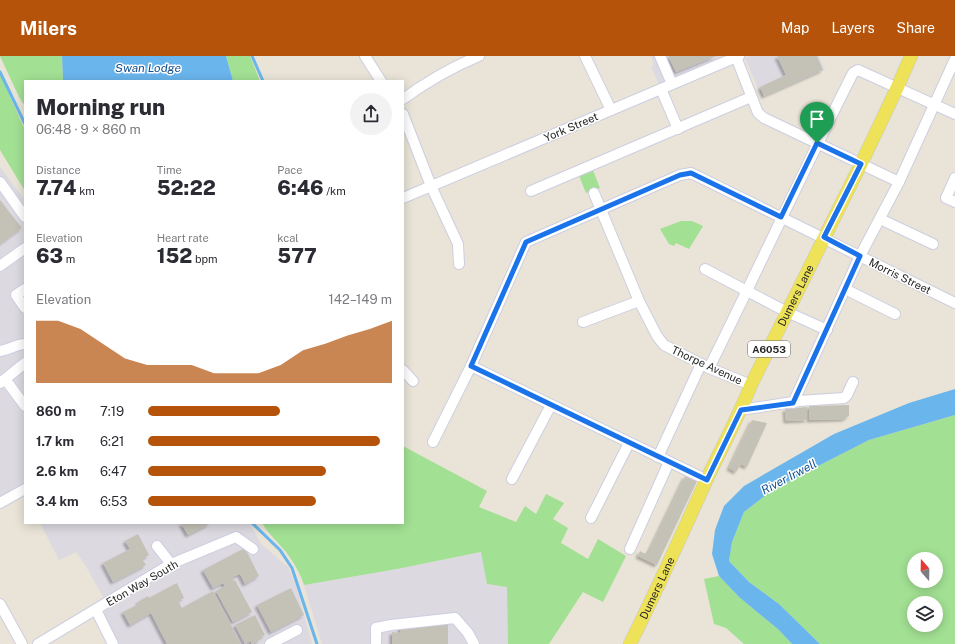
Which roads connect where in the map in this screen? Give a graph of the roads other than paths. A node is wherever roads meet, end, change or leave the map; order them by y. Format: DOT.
graph roads {
  1 [pos="365,56"];
  2 [pos="479,56"];
  3 [pos="585,56"];
  4 [pos="660,56"];
  5 [pos="911,56"];
  6 [pos="737,57"];
  7 [pos="955,59"];
  8 [pos="380,80"];
  9 [pos="672,84"];
  10 [pos="898,88"];
  11 [pos="661,89"];
  12 [pos="404,97"];
  13 [pos="751,97"];
  14 [pos="935,105"];
  15 [pos="612,110"];
  16 [pos="955,114"];
  17 [pos="404,117"];
  18 [pos="678,128"];
  19 [pos="817,143"];
  20 [pos="861,164"];
  21 [pos="955,178"];
  22 [pos="0,182"];
  23 [pos="899,182"];
  24 [pos="431,186"];
  25 [pos="531,191"];
  26 [pos="594,193"];
  27 [pos="404,198"];
  28 [pos="955,202"];
  29 [pos="602,209"];
  30 [pos="24,216"];
  31 [pos="781,217"];
  32 [pos="880,219"];
  33 [pos="824,237"];
  34 [pos="933,244"];
  35 [pos="24,249"];
  36 [pos="860,256"];
  37 [pos="459,264"];
  38 [pos="0,266"];
  39 [pos="705,269"];
  40 [pos="845,289"];
  41 [pos="24,290"];
  42 [pos="747,291"];
  43 [pos="639,301"];
  44 [pos="955,303"];
  45 [pos="24,307"];
  46 [pos="787,312"];
  47 [pos="895,314"];
  48 [pos="583,322"];
  49 [pos="827,330"];
  50 [pos="24,344"];
  51 [pos="0,351"];
  52 [pos="24,364"];
  53 [pos="471,366"];
  54 [pos="705,366"];
  55 [pos="404,371"];
  56 [pos="2,381"];
  57 [pos="413,381"];
  58 [pos="853,382"];
  59 [pos="751,385"];
  60 [pos="793,403"];
  61 [pos="24,405"];
  62 [pos="551,405"];
  63 [pos="741,410"];
  64 [pos="433,442"];
  65 [pos="629,443"];
  66 [pos="658,457"];
  67 [pos="668,462"];
  68 [pos="512,479"];
  69 [pos="707,480"];
  70 [pos="24,490"];
  71 [pos="0,503"];
  72 [pos="591,518"];
  73 [pos="157,546"];
  74 [pos="630,548"];
  75 [pos="253,549"];
  76 [pos="171,564"];
  77 [pos="0,604"];
  78 [pos="96,610"];
  79 [pos="298,630"];
  80 [pos="22,644"];
  81 [pos="38,644"];
  82 [pos="113,644"];
  83 [pos="270,644"];
  84 [pos="376,644"];
  85 [pos="474,644"];
  86 [pos="630,644"];
  1 -- 8 [label="street"];
  2 -- 12 [label="street"];
  3 -- 15 [label="street"];
  4 -- 9 [label="street"];
  5 -- 10 [label="main road, Dumers Lane / A6053"];
  6 -- 9 [label="street, York Street"];
  6 -- 13 [label="street"];
  7 -- 14 [label="street"];
  9 -- 11 [label="street, York Street"];
  10 -- 14 [label="street"];
  10 -- 19 [label="street"];
  10 -- 20 [label="main road, Dumers Lane / A6053"];
  11 -- 15 [label="street, York Street"];
  11 -- 18 [label="street"];
  13 -- 18 [label="street"];
  13 -- 19 [label="street"];
  14 -- 16 [label="street"];
  14 -- 23 [label="street"];
  15 -- 24 [label="street, York Street"];
  17 -- 24 [label="street"];
  18 -- 25 [label="street"];
  19 -- 20 [label="street"];
  19 -- 31 [label="street"];
  20 -- 23 [label="street"];
  20 -- 33 [label="main road, Dumers Lane / A6053"];
  21 -- 28 [label="street"];
  22 -- 30 [label="street"];
  23 -- 32 [label="street"];
  24 -- 27 [label="street, York Street"];
  24 -- 37 [label="street"];
  26 -- 29 [label="street, Thorpe Avenue"];
  29 -- 31 [label="street, Morris Street"];
  29 -- 43 [label="street, Thorpe Avenue"];
  29 -- 53 [label="street, Morris Street"];
  31 -- 33 [label="street, Morris Street"];
  31 -- 42 [label="street"];
  32 -- 34 [label="street"];
  32 -- 36 [label="street"];
  33 -- 36 [label="street, Morris Street"];
  33 -- 46 [label="main road, Dumers Lane / A6053"];
  35 -- 38 [label="street"];
  36 -- 40 [label="street"];
  36 -- 44 [label="street, Morris Street"];
  39 -- 42 [label="street"];
  40 -- 47 [label="street"];
  40 -- 49 [label="street"];
  41 -- 45 [label="street"];
  42 -- 46 [label="street"];
  42 -- 54 [label="street"];
  43 -- 48 [label="street"];
  43 -- 54 [label="street, Thorpe Avenue"];
  46 -- 49 [label="street"];
  46 -- 59 [label="main road, Dumers Lane / A6053"];
  49 -- 60 [label="street"];
  50 -- 51 [label="street"];
  52 -- 56 [label="street"];
  53 -- 62 [label="street"];
  53 -- 64 [label="street, Morris Street"];
  54 -- 59 [label="street, Thorpe Avenue"];
  54 -- 66 [label="street"];
  55 -- 57 [label="street"];
  56 -- 61 [label="street"];
  58 -- 60 [label="street"];
  59 -- 63 [label="main road, Dumers Lane / A6053"];
  60 -- 63 [label="street"];
  62 -- 65 [label="street"];
  62 -- 68 [label="street"];
  63 -- 69 [label="main road, Dumers Lane / A6053"];
  65 -- 66 [label="street"];
  65 -- 72 [label="street"];
  66 -- 67 [label="street"];
  67 -- 69 [label="street"];
  67 -- 74 [label="street"];
  69 -- 86 [label="main road, Dumers Lane / A6053"];
  70 -- 71 [label="street"];
  73 -- 76 [label="street"];
  75 -- 76 [label="street, Eton Way South"];
  76 -- 78 [label="street, Eton Way South"];
  77 -- 80 [label="street"];
  78 -- 81 [label="street, Eton Way South"];
  78 -- 82 [label="street, Eton Way South"];
  79 -- 83 [label="street"];
  84 -- 85 [label="street"];
}
